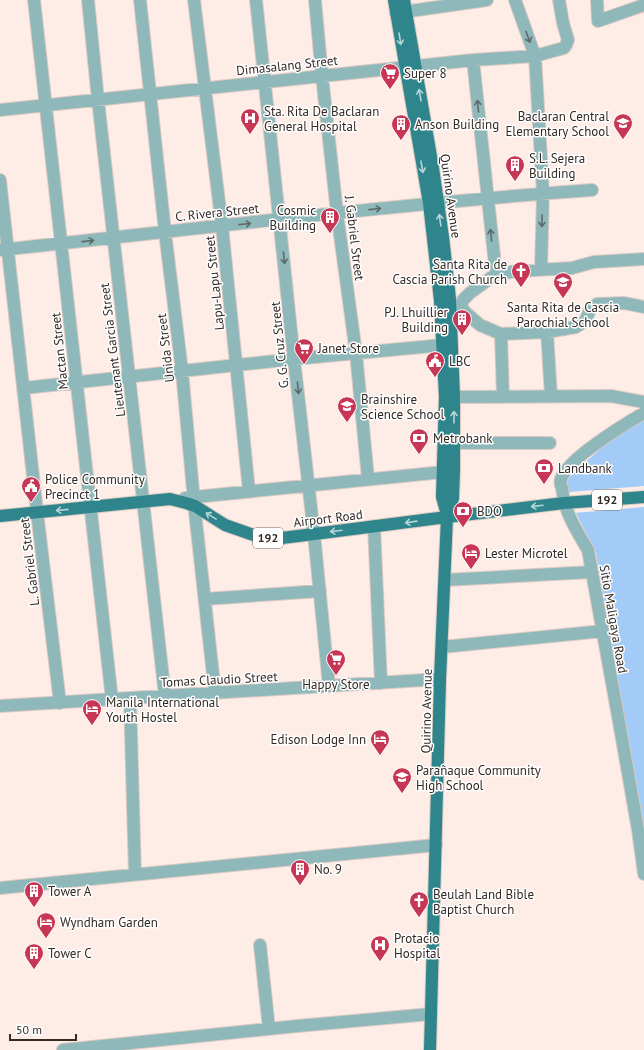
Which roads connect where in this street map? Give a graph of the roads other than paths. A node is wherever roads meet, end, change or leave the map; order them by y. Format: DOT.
graph roads {
  1 [pos="34,0"];
  2 [pos="88,0"];
  3 [pos="140,0"];
  4 [pos="194,0"];
  5 [pos="256,0"];
  6 [pos="315,0"];
  7 [pos="394,0"];
  8 [pos="487,0"];
  9 [pos="515,0"];
  10 [pos="559,0"];
  11 [pos="597,0"];
  12 [pos="641,4"];
  13 [pos="402,8"];
  14 [pos="535,56"];
  15 [pos="474,60"];
  16 [pos="410,67"];
  17 [pos="322,76"];
  18 [pos="265,82"];
  19 [pos="205,88"];
  20 [pos="150,94"];
  21 [pos="98,100"];
  22 [pos="46,105"];
  23 [pos="0,110"];
  24 [pos="0,180"];
  25 [pos="592,190"];
  26 [pos="543,193"];
  27 [pos="487,198"];
  28 [pos="433,203"];
  29 [pos="337,214"];
  30 [pos="280,220"];
  31 [pos="222,226"];
  32 [pos="165,232"];
  33 [pos="113,238"];
  34 [pos="61,244"];
  35 [pos="4,250"];
  36 [pos="644,259"];
  37 [pos="541,270"];
  38 [pos="496,274"];
  39 [pos="450,306"];
  40 [pos="644,307"];
  41 [pos="548,332"];
  42 [pos="501,334"];
  43 [pos="443,345"];
  44 [pos="356,353"];
  45 [pos="294,359"];
  46 [pos="236,365"];
  47 [pos="182,371"];
  48 [pos="129,377"];
  49 [pos="77,383"];
  50 [pos="24,388"];
  51 [pos="502,396"];
  52 [pos="551,396"];
  53 [pos="454,397"];
  54 [pos="644,402"];
  55 [pos="644,413"];
  56 [pos="550,443"];
  57 [pos="454,444"];
  58 [pos="443,472"];
  59 [pos="368,479"];
  60 [pos="309,485"];
  61 [pos="249,491"];
  62 [pos="644,497"];
  63 [pos="144,502"];
  64 [pos="194,502"];
  65 [pos="567,503"];
  66 [pos="90,507"];
  67 [pos="37,512"];
  68 [pos="0,516"];
  69 [pos="447,517"];
  70 [pos="374,526"];
  71 [pos="314,534"];
  72 [pos="591,572"];
  73 [pos="445,580"];
  74 [pos="320,591"];
  75 [pos="204,599"];
  76 [pos="603,631"];
  77 [pos="442,647"];
  78 [pos="440,680"];
  79 [pos="381,683"];
  80 [pos="329,686"];
  81 [pos="215,693"];
  82 [pos="165,696"];
  83 [pos="130,698"];
  84 [pos="112,700"];
  85 [pos="60,703"];
  86 [pos="0,706"];
  87 [pos="436,845"];
  88 [pos="644,874"];
  89 [pos="135,875"];
  90 [pos="0,888"];
  91 [pos="260,945"];
  92 [pos="431,1014"];
  93 [pos="269,1029"];
  94 [pos="170,1045"];
  95 [pos="63,1050"];
  96 [pos="430,1050"];
  1 -- 22 [label="street, Mactan Street"];
  2 -- 21 [label="street, Lieutenant Garcia Street"];
  3 -- 20 [label="street, Unida Street"];
  4 -- 19 [label="street, Lapu-Lapu Street"];
  5 -- 18 [label="street, G. G. Cruz Street"];
  6 -- 17 [label="street, J. Gabriel Street"];
  7 -- 13 [label="main road, Quirino Avenue"];
  8 -- 13 [label="street"];
  9 -- 14 [label="street, one-way"];
  10 -- 14 [label="street, Dimasalang Street"];
  11 -- 12 [label="street"];
  13 -- 16 [label="main road, Quirino Avenue"];
  14 -- 15 [label="street, Dimasalang Street"];
  14 -- 26 [label="street"];
  15 -- 16 [label="street, Dimasalang Street"];
  27 -- 15 [label="street, one-way"];
  16 -- 17 [label="street, Dimasalang Street"];
  16 -- 28 [label="main road, Quirino Avenue"];
  17 -- 18 [label="street, Dimasalang Street"];
  17 -- 29 [label="street, J. Gabriel Street"];
  18 -- 19 [label="street, Dimasalang Street"];
  18 -- 30 [label="street, G. G. Cruz Street"];
  19 -- 20 [label="street, Dimasalang Street"];
  19 -- 31 [label="street, Lapu-Lapu Street"];
  20 -- 21 [label="street, Dimasalang Street"];
  20 -- 32 [label="street, Unida Street"];
  21 -- 22 [label="street, Dimasalang Street"];
  21 -- 33 [label="street, Lieutenant Garcia Street"];
  22 -- 23 [label="street, Dimasalang Street"];
  22 -- 34 [label="street, Mactan Street"];
  24 -- 35 [label="street, L. Gabriel Street"];
  25 -- 26 [label="street, C. Rivera Street"];
  26 -- 27 [label="street, C. Rivera Street"];
  26 -- 37 [label="street, one-way"];
  27 -- 28 [label="street, C. Rivera Street"];
  38 -- 27 [label="street, one-way"];
  29 -- 28 [label="street, C. Rivera Street, one-way"];
  28 -- 39 [label="main road, Quirino Avenue"];
  29 -- 30 [label="street, C. Rivera Street"];
  29 -- 44 [label="street, J. Gabriel Street"];
  31 -- 30 [label="street, C. Rivera Street, one-way"];
  30 -- 45 [label="street, G. G. Cruz Street, one-way"];
  31 -- 32 [label="street, C. Rivera Street"];
  31 -- 46 [label="street, Lapu-Lapu Street"];
  32 -- 33 [label="street, C. Rivera Street"];
  32 -- 47 [label="street, Unida Street"];
  34 -- 33 [label="street, C. Rivera Street, one-way"];
  33 -- 48 [label="street, Lieutenant Garcia Street"];
  34 -- 35 [label="street, C. Rivera Street"];
  34 -- 49 [label="street, Mactan Street"];
  35 -- 50 [label="street, L. Gabriel Street"];
  36 -- 37 [label="street"];
  37 -- 38 [label="street"];
  38 -- 39 [label="street"];
  39 -- 42 [label="street"];
  39 -- 43 [label="main road, Quirino Avenue"];
  39 -- 53 [label="main road, Quirino Avenue"];
  40 -- 41 [label="street"];
  41 -- 42 [label="street"];
  41 -- 52 [label="street"];
  42 -- 51 [label="street"];
  43 -- 44 [label="street"];
  43 -- 58 [label="main road, Quirino Avenue"];
  44 -- 45 [label="street"];
  44 -- 59 [label="street, J. Gabriel Street"];
  45 -- 46 [label="street"];
  45 -- 60 [label="street, G. G. Cruz Street, one-way"];
  46 -- 47 [label="street"];
  46 -- 61 [label="street, Lapu-Lapu Street"];
  47 -- 48 [label="street"];
  47 -- 64 [label="street, Unida Street"];
  48 -- 49 [label="street"];
  48 -- 63 [label="street, Lieutenant Garcia Street"];
  49 -- 50 [label="street"];
  49 -- 66 [label="street, Mactan Street"];
  50 -- 67 [label="street, L. Gabriel Street"];
  51 -- 52 [label="street"];
  51 -- 53 [label="street"];
  52 -- 54 [label="street"];
  57 -- 53 [label="main road, Quirino Avenue, one-way"];
  55 -- 65 [label="street, Sitio Maligaya Road"];
  56 -- 57 [label="street"];
  57 -- 69 [label="main road, Quirino Avenue"];
  58 -- 59 [label="street"];
  58 -- 69 [label="main road, Quirino Avenue"];
  59 -- 60 [label="street"];
  60 -- 61 [label="street"];
  60 -- 71 [label="street, G. G. Cruz Street"];
  61 -- 64 [label="street"];
  62 -- 65 [label="main road, Airport Road / 192"];
  63 -- 64 [label="main road, Airport Road / 192"];
  63 -- 66 [label="main road, Airport Road / 192"];
  63 -- 82 [label="street, Lieutenant Garcia Street"];
  71 -- 64 [label="main road, Airport Road / 192, one-way"];
  64 -- 75 [label="street, Unida Street"];
  65 -- 69 [label="main road, Airport Road / 192, one-way"];
  65 -- 72 [label="street, Sitio Maligaya Road"];
  66 -- 67 [label="main road, Airport Road / 192, one-way"];
  66 -- 84 [label="street, Mactan Street"];
  67 -- 68 [label="main road, Airport Road / 192"];
  67 -- 85 [label="street, L. Gabriel Street"];
  69 -- 70 [label="main road, Airport Road / 192, one-way"];
  69 -- 73 [label="main road, Quirino Avenue"];
  70 -- 71 [label="main road, Airport Road / 192, one-way"];
  70 -- 79 [label="street"];
  71 -- 74 [label="street, G. G. Cruz Street"];
  72 -- 73 [label="street"];
  72 -- 76 [label="street, Sitio Maligaya Road"];
  73 -- 77 [label="main road, Quirino Avenue"];
  74 -- 75 [label="street"];
  74 -- 80 [label="street, G. G. Cruz Street"];
  75 -- 81 [label="street, Unida Street"];
  76 -- 77 [label="street"];
  76 -- 88 [label="street, Sitio Maligaya Road"];
  77 -- 78 [label="main road, Quirino Avenue"];
  78 -- 79 [label="street, Tomas Claudio Street"];
  78 -- 87 [label="main road, Quirino Avenue"];
  79 -- 80 [label="street, Tomas Claudio Street"];
  80 -- 81 [label="street, Tomas Claudio Street"];
  81 -- 82 [label="street, Tomas Claudio Street"];
  82 -- 83 [label="street, Tomas Claudio Street"];
  83 -- 84 [label="street, Tomas Claudio Street"];
  83 -- 89 [label="street"];
  84 -- 85 [label="street, Tomas Claudio Street"];
  85 -- 86 [label="street, Tomas Claudio Street"];
  87 -- 89 [label="street"];
  87 -- 92 [label="main road, Quirino Avenue"];
  89 -- 90 [label="street"];
  91 -- 93 [label="street"];
  92 -- 93 [label="street"];
  92 -- 96 [label="main road, Quirino Avenue"];
  93 -- 94 [label="street"];
  94 -- 95 [label="street"];
}
